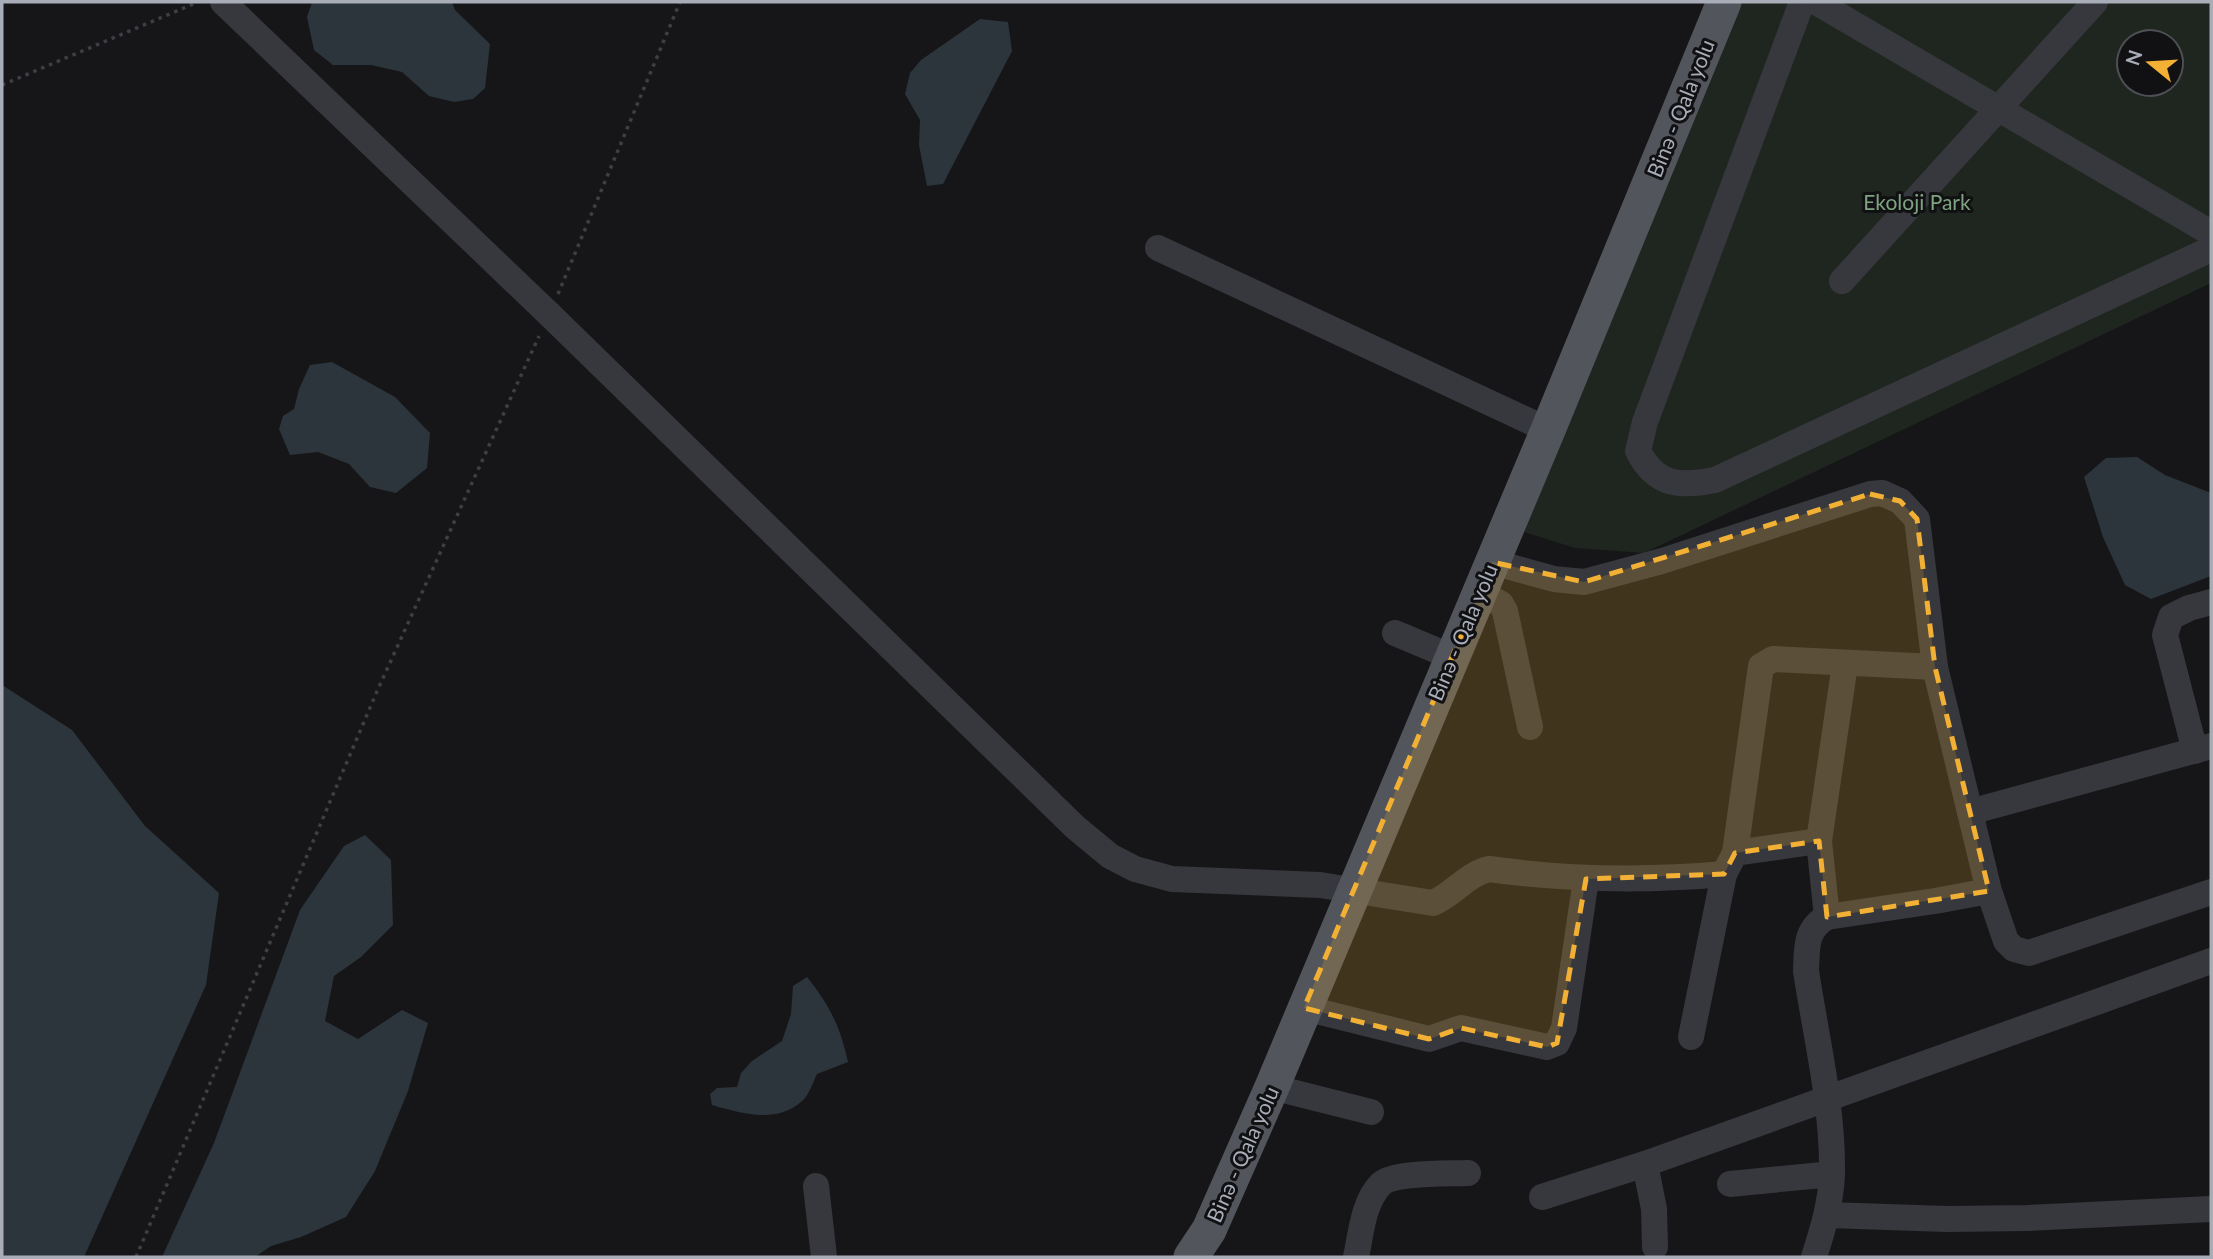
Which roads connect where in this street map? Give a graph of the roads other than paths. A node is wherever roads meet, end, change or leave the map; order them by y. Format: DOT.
graph roads {
  1 [pos="223,2"];
  2 [pos="1724,2"];
  3 [pos="1802,2"];
  4 [pos="1816,2"];
  5 [pos="2095,2"];
  6 [pos="1999,109"];
  7 [pos="2211,233"];
  8 [pos="1157,248"];
  9 [pos="2211,249"];
  10 [pos="1842,281"];
  11 [pos="1548,430"];
  12 [pos="1485,577"];
  13 [pos="2211,602"];
  14 [pos="1395,633"];
  15 [pos="1451,657"];
  16 [pos="1845,664"];
  17 [pos="1935,667"];
  18 [pos="1530,727"];
  19 [pos="2203,748"];
  20 [pos="1970,812"];
  21 [pos="1819,841"];
  22 [pos="1730,863"];
  23 [pos="1586,879"];
  24 [pos="1353,890"];
  25 [pos="1989,891"];
  26 [pos="2211,892"];
  27 [pos="1827,917"];
  28 [pos="2211,961"];
  29 [pos="1304,1008"];
  30 [pos="1690,1037"];
  31 [pos="1272,1087"];
  32 [pos="1826,1100"];
  33 [pos="1371,1112"];
  34 [pos="1645,1164"];
  35 [pos="1468,1173"];
  36 [pos="1832,1174"];
  37 [pos="1730,1184"];
  38 [pos="816,1186"];
  39 [pos="1542,1197"];
  40 [pos="2211,1209"];
  41 [pos="1827,1215"];
  42 [pos="1655,1247"];
  43 [pos="824,1257"];
  44 [pos="1192,1257"];
  45 [pos="1356,1257"];
  46 [pos="1814,1257"];
  1 -- 24 [label="street"];
  2 -- 11 [label="main road, Binə - Qala yolu"];
  3 -- 9 [label="street"];
  4 -- 6 [label="street"];
  5 -- 6 [label="street"];
  6 -- 7 [label="street"];
  6 -- 10 [label="street"];
  8 -- 11 [label="street"];
  11 -- 12 [label="main road, Binə - Qala yolu"];
  12 -- 15 [label="main road, Binə - Qala yolu"];
  12 -- 17 [label="street"];
  12 -- 18 [label="street"];
  13 -- 19 [label="street"];
  14 -- 15 [label="street"];
  15 -- 24 [label="main road, Binə - Qala yolu"];
  16 -- 17 [label="street"];
  16 -- 21 [label="street"];
  16 -- 22 [label="street"];
  17 -- 20 [label="street"];
  19 -- 20 [label="street"];
  20 -- 25 [label="street"];
  21 -- 22 [label="street"];
  21 -- 27 [label="street"];
  22 -- 23 [label="street"];
  22 -- 30 [label="street"];
  23 -- 24 [label="street"];
  23 -- 29 [label="street"];
  24 -- 29 [label="main road, Binə - Qala yolu"];
  25 -- 26 [label="street"];
  25 -- 27 [label="street"];
  27 -- 32 [label="street"];
  28 -- 32 [label="street"];
  29 -- 31 [label="main road, Binə - Qala yolu"];
  31 -- 33 [label="street"];
  31 -- 44 [label="main road, Binə - Qala yolu"];
  32 -- 34 [label="street"];
  32 -- 36 [label="street"];
  34 -- 39 [label="street"];
  34 -- 42 [label="street"];
  35 -- 45 [label="street"];
  36 -- 37 [label="street"];
  36 -- 41 [label="street"];
  38 -- 43 [label="street"];
  40 -- 41 [label="street"];
  41 -- 46 [label="street"];
}
